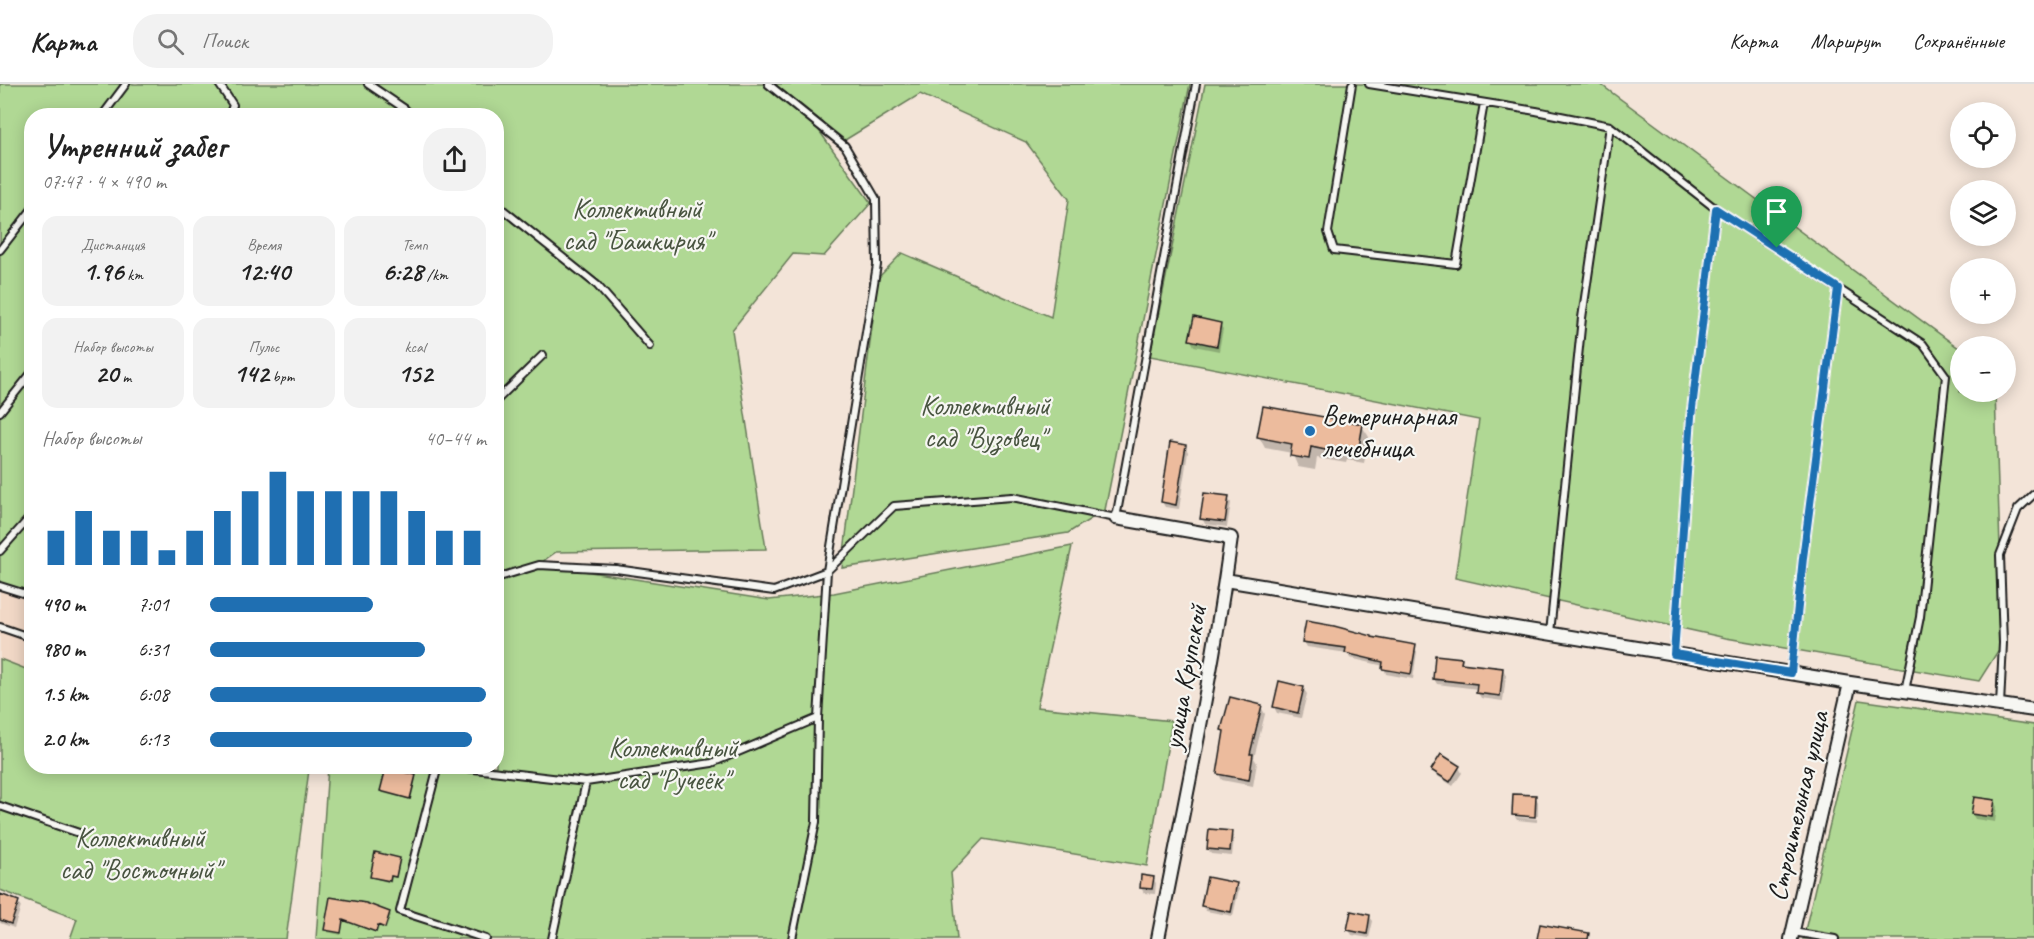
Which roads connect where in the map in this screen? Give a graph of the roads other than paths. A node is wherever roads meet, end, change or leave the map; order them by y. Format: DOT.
graph roads {
  1 [pos="126,84"];
  2 [pos="219,84"];
  3 [pos="368,84"];
  4 [pos="768,84"];
  5 [pos="1196,84"];
  6 [pos="1352,84"];
  7 [pos="1369,84"];
  8 [pos="1484,103"];
  9 [pos="108,108"];
  10 [pos="232,108"];
  11 [pos="404,108"];
  12 [pos="1610,126"];
  13 [pos="1716,209"];
  14 [pos="504,214"];
  15 [pos="24,218"];
  16 [pos="0,250"];
  17 [pos="1838,288"];
  18 [pos="650,346"];
  19 [pos="543,355"];
  20 [pos="24,382"];
  21 [pos="504,393"];
  22 [pos="0,412"];
  23 [pos="2034,494"];
  24 [pos="1116,518"];
  25 [pos="24,524"];
  26 [pos="0,551"];
  27 [pos="827,570"];
  28 [pos="504,575"];
  29 [pos="1226,580"];
  30 [pos="0,586"];
  31 [pos="24,594"];
  32 [pos="0,627"];
  33 [pos="1550,634"];
  34 [pos="24,635"];
  35 [pos="1674,654"];
  36 [pos="1791,673"];
  37 [pos="1850,683"];
  38 [pos="1905,691"];
  39 [pos="2000,705"];
  40 [pos="2034,710"];
  41 [pos="818,718"];
  42 [pos="504,772"];
  43 [pos="436,774"];
  44 [pos="586,782"];
  45 [pos="0,806"];
  46 [pos="79,834"];
  47 [pos="1791,936"];
  48 [pos="486,939"];
  49 [pos="552,939"];
  50 [pos="792,939"];
  51 [pos="1158,939"];
  52 [pos="1835,939"];
  1 -- 9 [label="lane"];
  2 -- 10 [label="lane"];
  3 -- 11 [label="lane"];
  4 -- 27 [label="lane"];
  5 -- 24 [label="lane"];
  6 -- 8 [label="lane"];
  7 -- 8 [label="lane"];
  8 -- 12 [label="lane"];
  12 -- 13 [label="lane"];
  12 -- 33 [label="lane"];
  13 -- 17 [label="lane"];
  13 -- 35 [label="lane"];
  14 -- 18 [label="lane"];
  15 -- 16 [label="lane"];
  17 -- 36 [label="lane"];
  17 -- 38 [label="lane"];
  19 -- 21 [label="lane"];
  20 -- 22 [label="lane"];
  23 -- 39 [label="lane"];
  24 -- 27 [label="lane"];
  24 -- 29 [label="street, улица Крупской"];
  25 -- 26 [label="lane"];
  27 -- 28 [label="lane"];
  27 -- 41 [label="lane"];
  29 -- 33 [label="street"];
  29 -- 51 [label="street, улица Крупской"];
  30 -- 31 [label="lane"];
  32 -- 34 [label="lane"];
  33 -- 35 [label="street"];
  35 -- 36 [label="street"];
  36 -- 37 [label="street"];
  37 -- 38 [label="street"];
  37 -- 47 [label="street, Строительная улица"];
  38 -- 39 [label="street"];
  39 -- 40 [label="street"];
  41 -- 44 [label="lane"];
  41 -- 50 [label="lane"];
  42 -- 44 [label="lane"];
  43 -- 48 [label="lane"];
  44 -- 49 [label="lane"];
  45 -- 46 [label="lane"];
  47 -- 52 [label="lane"];
}
